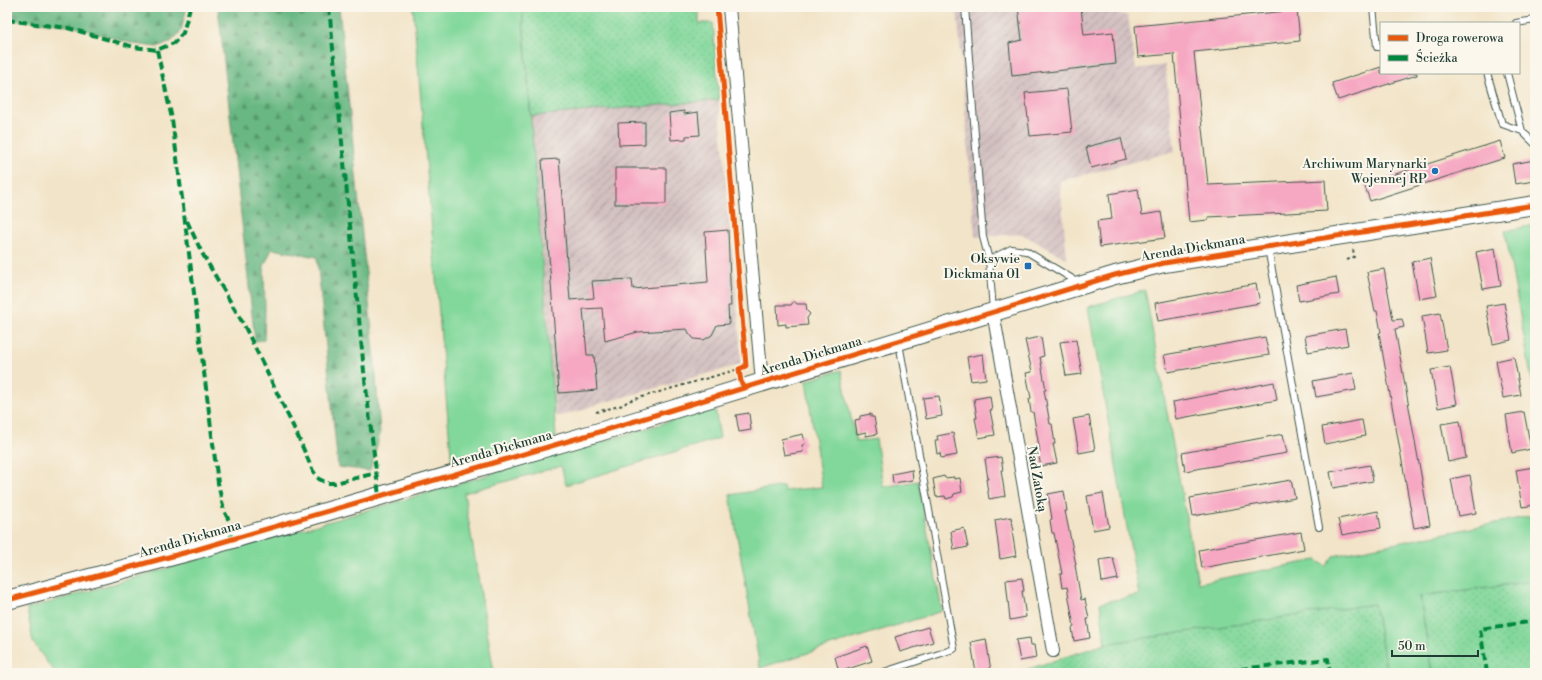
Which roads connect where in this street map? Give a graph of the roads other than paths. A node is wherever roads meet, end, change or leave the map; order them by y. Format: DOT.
graph roads {
  1 [pos="729,7"];
  2 [pos="966,7"];
  3 [pos="1373,7"];
  4 [pos="1535,20"];
  5 [pos="1520,22"];
  6 [pos="1380,47"];
  7 [pos="1487,74"];
  8 [pos="1507,74"];
  9 [pos="1522,131"];
  10 [pos="1535,144"];
  11 [pos="1535,205"];
  12 [pos="1268,246"];
  13 [pos="989,260"];
  14 [pos="1078,287"];
  15 [pos="993,312"];
  16 [pos="899,341"];
  17 [pos="762,382"];
  18 [pos="1319,527"];
  19 [pos="11,599"];
  20 [pos="1053,651"];
  21 [pos="881,673"];
  1 -- 17 [label="street"];
  2 -- 13 [label="lane"];
  3 -- 6 [label="lane"];
  4 -- 5 [label="lane"];
  7 -- 9 [label="lane"];
  8 -- 9 [label="lane"];
  9 -- 10 [label="lane"];
  11 -- 12 [label="street, Arenda Dickmana"];
  12 -- 14 [label="street, Arenda Dickmana"];
  12 -- 18 [label="lane"];
  13 -- 14 [label="lane"];
  13 -- 15 [label="lane"];
  14 -- 15 [label="street, Arenda Dickmana"];
  15 -- 16 [label="street, Arenda Dickmana"];
  15 -- 20 [label="street, Nad Zatoką"];
  16 -- 17 [label="street, Arenda Dickmana"];
  16 -- 21 [label="lane"];
  17 -- 19 [label="street, Arenda Dickmana"];
}
